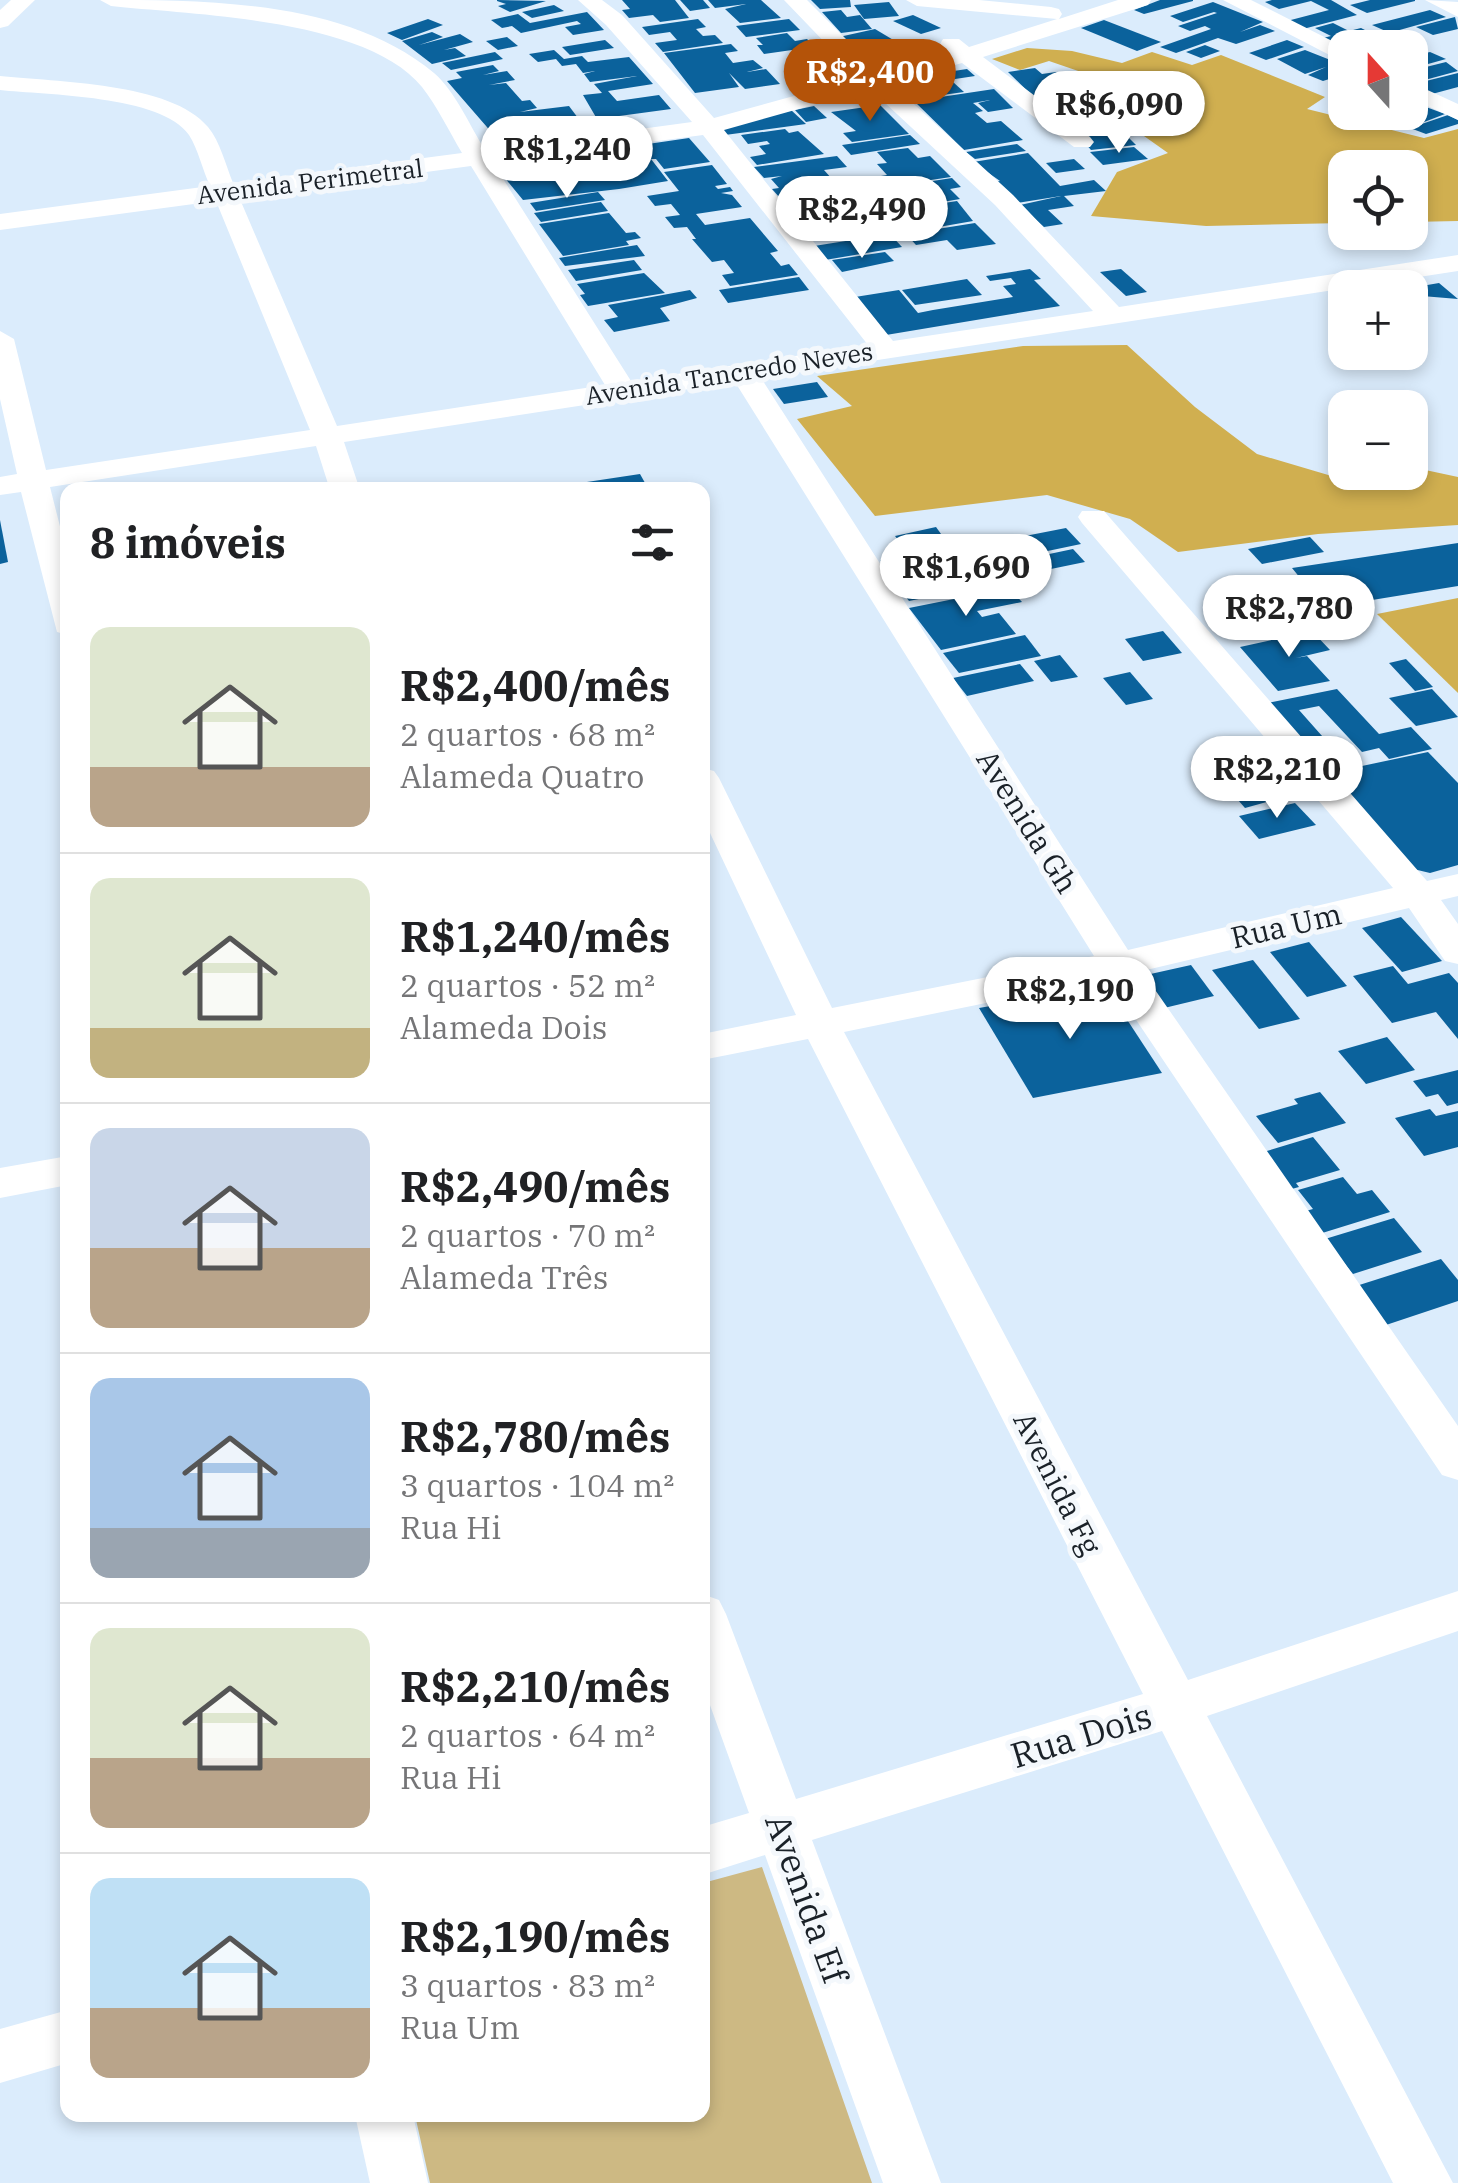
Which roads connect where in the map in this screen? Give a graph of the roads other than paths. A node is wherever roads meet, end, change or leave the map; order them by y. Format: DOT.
graph roads {
  1 [pos="24,0"];
  2 [pos="111,0"];
  3 [pos="590,0"];
  4 [pos="795,0"];
  5 [pos="917,0"];
  6 [pos="1097,0"];
  7 [pos="1140,0"];
  8 [pos="1234,0"];
  9 [pos="1436,0"];
  10 [pos="1458,10"];
  11 [pos="1051,14"];
  12 [pos="0,21"];
  13 [pos="1014,33"];
  14 [pos="1328,47"];
  15 [pos="958,49"];
  16 [pos="869,75"];
  17 [pos="0,83"];
  18 [pos="1428,97"];
  19 [pos="1458,113"];
  20 [pos="703,121"];
  21 [pos="1082,142"];
  22 [pos="472,153"];
  23 [pos="221,186"];
  24 [pos="0,207"];
  25 [pos="0,222"];
  26 [pos="1458,262"];
  27 [pos="1113,316"];
  28 [pos="0,340"];
  29 [pos="885,349"];
  30 [pos="744,372"];
  31 [pos="622,390"];
  32 [pos="327,436"];
  33 [pos="36,480"];
  34 [pos="342,482"];
  35 [pos="0,486"];
  36 [pos="1093,517"];
  37 [pos="60,589"];
  38 [pos="710,795"];
  39 [pos="1458,885"];
  40 [pos="1418,894"];
  41 [pos="1458,952"];
  42 [pos="1118,964"];
  43 [pos="819,1022"];
  44 [pos="710,1045"];
  45 [pos="60,1172"];
  46 [pos="0,1183"];
  47 [pos="1458,1462"];
  48 [pos="1458,1612"];
  49 [pos="710,1636"];
  50 [pos="1173,1706"];
  51 [pos="781,1828"];
  52 [pos="710,1848"];
  53 [pos="60,2038"];
  54 [pos="0,2056"];
  55 [pos="386,2122"];
  56 [pos="399,2183"];
  57 [pos="912,2183"];
  58 [pos="1424,2183"];
  1 -- 12 [label="street"];
  2 -- 22 [label="street"];
  3 -- 20 [label="street"];
  4 -- 16 [label="street"];
  5 -- 11 [label="street"];
  6 -- 11 [label="street, Avenida Perimetral"];
  7 -- 13 [label="street, Avenida Perimetral"];
  8 -- 14 [label="street"];
  9 -- 10 [label="street"];
  11 -- 13 [label="street, Avenida Perimetral"];
  13 -- 15 [label="street, Avenida Perimetral"];
  15 -- 16 [label="street, Avenida Perimetral"];
  15 -- 21 [label="street"];
  16 -- 20 [label="street, Avenida Perimetral"];
  16 -- 27 [label="street"];
  17 -- 23 [label="street"];
  18 -- 19 [label="street"];
  20 -- 22 [label="street, Avenida Perimetral"];
  20 -- 29 [label="street"];
  22 -- 23 [label="street, Avenida Perimetral"];
  22 -- 31 [label="street"];
  23 -- 24 [label="street, Avenida Perimetral"];
  23 -- 25 [label="street, Avenida Perimetral"];
  23 -- 32 [label="street"];
  26 -- 27 [label="street, Avenida Tancredo Neves"];
  27 -- 29 [label="street, Avenida Tancredo Neves"];
  28 -- 33 [label="street"];
  29 -- 30 [label="street, Avenida Tancredo Neves"];
  30 -- 31 [label="street, Avenida Tancredo Neves"];
  30 -- 42 [label="street, Avenida Gh"];
  31 -- 32 [label="street, Avenida Tancredo Neves"];
  32 -- 33 [label="street, Avenida Tancredo Neves"];
  32 -- 34 [label="street"];
  33 -- 35 [label="street, Avenida Tancredo Neves"];
  33 -- 37 [label="street"];
  36 -- 40 [label="street"];
  38 -- 43 [label="street, Avenida Fg"];
  39 -- 40 [label="street, Rua Um"];
  40 -- 41 [label="street"];
  40 -- 42 [label="street, Rua Um"];
  42 -- 43 [label="street, Rua Um"];
  42 -- 47 [label="street, Avenida Gh"];
  43 -- 44 [label="street, Rua Um"];
  43 -- 50 [label="street, Avenida Fg"];
  45 -- 46 [label="street"];
  48 -- 50 [label="street, Rua Dois"];
  49 -- 51 [label="street, Avenida Ef"];
  50 -- 51 [label="street, Rua Dois"];
  50 -- 58 [label="street, Avenida Fg"];
  51 -- 52 [label="street, Rua Dois"];
  51 -- 57 [label="street, Avenida Ef"];
  53 -- 54 [label="street"];
  55 -- 56 [label="street"];
}
